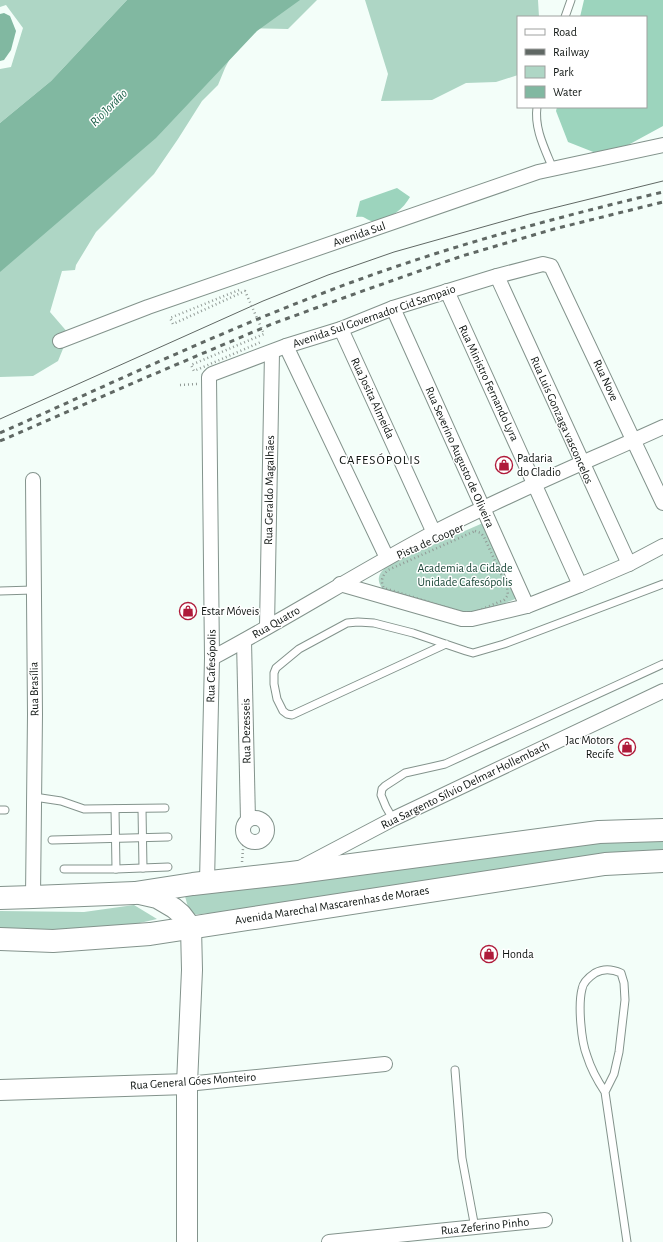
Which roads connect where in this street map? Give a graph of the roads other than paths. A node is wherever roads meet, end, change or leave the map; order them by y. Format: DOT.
graph roads {
  1 [pos="571,0"];
  2 [pos="565,16"];
  3 [pos="537,108"];
  4 [pos="663,145"];
  5 [pos="553,169"];
  6 [pos="543,264"];
  7 [pos="497,276"];
  8 [pos="446,291"];
  9 [pos="394,308"];
  10 [pos="341,329"];
  11 [pos="60,341"];
  12 [pos="286,346"];
  13 [pos="272,352"];
  14 [pos="209,377"];
  15 [pos="663,427"];
  16 [pos="634,440"];
  17 [pos="581,462"];
  18 [pos="33,480"];
  19 [pos="535,484"];
  20 [pos="663,503"];
  21 [pos="484,508"];
  22 [pos="434,532"];
  23 [pos="663,546"];
  24 [pos="387,558"];
  25 [pos="628,564"];
  26 [pos="340,584"];
  27 [pos="663,584"];
  28 [pos="580,585"];
  29 [pos="33,590"];
  30 [pos="0,591"];
  31 [pos="527,606"];
  32 [pos="267,627"];
  33 [pos="244,641"];
  34 [pos="446,644"];
  35 [pos="212,658"];
  36 [pos="663,664"];
  37 [pos="663,691"];
  38 [pos="38,798"];
  39 [pos="165,808"];
  40 [pos="116,809"];
  41 [pos="142,809"];
  42 [pos="393,819"];
  43 [pos="248,820"];
  44 [pos="663,830"];
  45 [pos="168,837"];
  46 [pos="116,838"];
  47 [pos="142,838"];
  48 [pos="52,840"];
  49 [pos="663,861"];
  50 [pos="168,867"];
  51 [pos="143,868"];
  52 [pos="64,869"];
  53 [pos="116,869"];
  54 [pos="291,873"];
  55 [pos="207,882"];
  56 [pos="135,893"];
  57 [pos="33,897"];
  58 [pos="0,898"];
  59 [pos="191,927"];
  60 [pos="0,939"];
  61 [pos="385,1064"];
  62 [pos="455,1070"];
  63 [pos="187,1084"];
  64 [pos="0,1090"];
  65 [pos="604,1092"];
  66 [pos="545,1220"];
  67 [pos="475,1228"];
  68 [pos="187,1242"];
  69 [pos="329,1242"];
  70 [pos="627,1242"];
  1 -- 2 [label="lane"];
  3 -- 5 [label="lane"];
  4 -- 5 [label="street, Avenida Sul"];
  5 -- 11 [label="street, Avenida Sul"];
  6 -- 7 [label="street, Avenida Sul Governador Cid Sampaio"];
  6 -- 16 [label="street, Rua Nove"];
  7 -- 8 [label="street, Avenida Sul Governador Cid Sampaio"];
  7 -- 17 [label="street, Rua Luis Gonzaga vasconcelos"];
  8 -- 9 [label="street, Avenida Sul Governador Cid Sampaio"];
  8 -- 19 [label="street, Rua Ministro Fernando Lyra"];
  9 -- 10 [label="street, Avenida Sul Governador Cid Sampaio"];
  9 -- 21 [label="street, Rua Severino Augusto de Oliveira"];
  10 -- 12 [label="street, Avenida Sul Governador Cid Sampaio"];
  10 -- 22 [label="street, Rua Josita Almeida"];
  12 -- 13 [label="street, Avenida Sul Governador Cid Sampaio"];
  12 -- 24 [label="street"];
  13 -- 14 [label="street, Avenida Sul Governador Cid Sampaio"];
  13 -- 32 [label="street, Rua Geraldo Magalhães"];
  14 -- 35 [label="street, Rua Cafesópolis"];
  15 -- 16 [label="street, Rua Quatro"];
  16 -- 17 [label="street, Rua Quatro"];
  16 -- 20 [label="street, Rua Nove"];
  17 -- 19 [label="street, Rua Quatro"];
  17 -- 25 [label="street, Rua Luis Gonzaga vasconcelos"];
  18 -- 29 [label="street, Rua Brasília"];
  19 -- 21 [label="street, Rua Quatro"];
  19 -- 28 [label="street, Rua Ministro Fernando Lyra"];
  21 -- 22 [label="street, Rua Quatro"];
  21 -- 31 [label="street, Rua Severino Augusto de Oliveira"];
  22 -- 24 [label="street, Rua Quatro"];
  23 -- 25 [label="street"];
  24 -- 26 [label="street, Rua Quatro"];
  25 -- 28 [label="street"];
  26 -- 31 [label="street"];
  26 -- 32 [label="street, Rua Quatro"];
  27 -- 34 [label="lane"];
  28 -- 31 [label="street"];
  29 -- 30 [label="lane"];
  29 -- 38 [label="street, Rua Brasília"];
  32 -- 33 [label="street, Rua Quatro"];
  33 -- 35 [label="street, Rua Quatro"];
  33 -- 43 [label="street, Rua Dezesseis"];
  34 -- 34 [label="lane"];
  35 -- 55 [label="street, Rua Cafesópolis"];
  36 -- 42 [label="lane"];
  37 -- 42 [label="street, Rua Sargento Sílvio Delmar Hollembach"];
  38 -- 40 [label="lane"];
  38 -- 57 [label="street, Rua Brasília"];
  39 -- 41 [label="lane"];
  40 -- 41 [label="lane"];
  40 -- 46 [label="lane"];
  41 -- 47 [label="lane"];
  42 -- 54 [label="street, Rua Sargento Sílvio Delmar Hollembach"];
  43 -- 43 [label="street"];
  44 -- 54 [label="highway"];
  45 -- 47 [label="lane"];
  46 -- 47 [label="lane"];
  46 -- 48 [label="lane"];
  46 -- 53 [label="lane"];
  47 -- 51 [label="lane"];
  49 -- 59 [label="highway, Avenida Marechal Mascarenhas de Moraes"];
  50 -- 51 [label="lane"];
  51 -- 53 [label="lane"];
  52 -- 53 [label="lane"];
  54 -- 55 [label="highway"];
  55 -- 56 [label="highway"];
  56 -- 57 [label="highway"];
  56 -- 59 [label="main road"];
  57 -- 58 [label="highway"];
  59 -- 60 [label="highway, Avenida Marechal Mascarenhas de Moraes"];
  59 -- 63 [label="main road"];
  61 -- 63 [label="street, Rua General Góes Monteiro"];
  62 -- 67 [label="lane"];
  63 -- 64 [label="main road, Rua General Góes Monteiro"];
  63 -- 68 [label="main road"];
  65 -- 65 [label="lane"];
  65 -- 70 [label="lane"];
  66 -- 67 [label="street, Rua Zeferino Pinho"];
  67 -- 69 [label="street, Rua Zeferino Pinho"];
}
